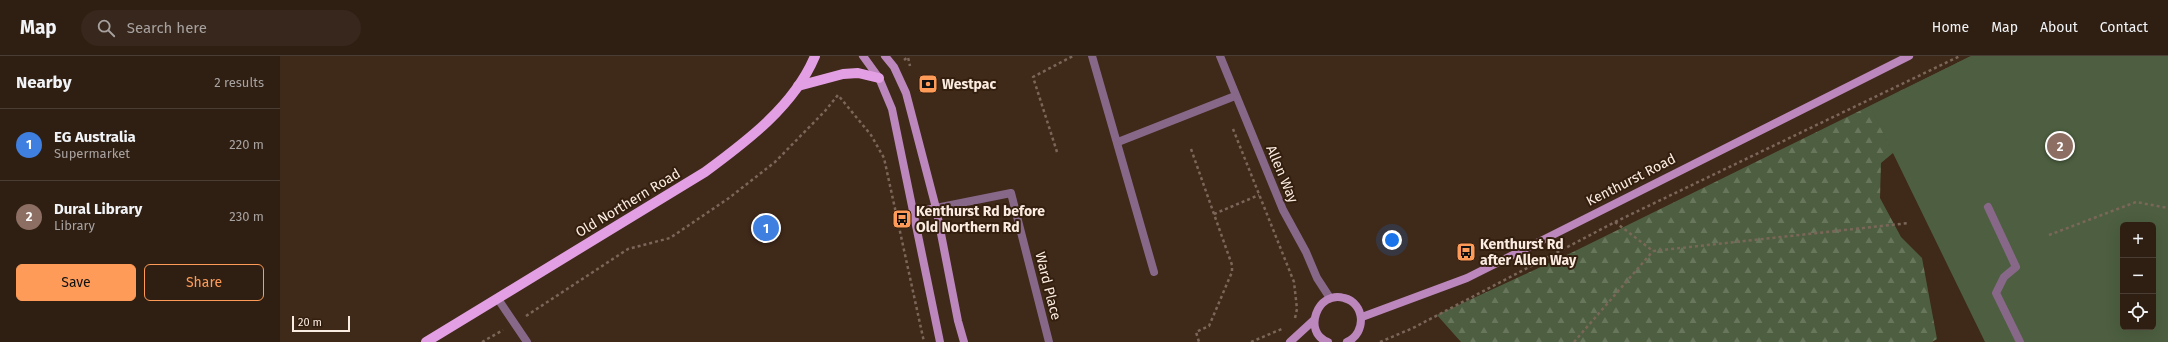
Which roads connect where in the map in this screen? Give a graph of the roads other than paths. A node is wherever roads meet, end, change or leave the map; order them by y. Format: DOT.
graph roads {
  1 [pos="815,56"];
  2 [pos="863,56"];
  3 [pos="885,56"];
  4 [pos="1092,56"];
  5 [pos="1220,56"];
  6 [pos="1909,56"];
  7 [pos="879,78"];
  8 [pos="798,86"];
  9 [pos="1235,96"];
  10 [pos="1118,142"];
  11 [pos="936,208"];
  12 [pos="1988,208"];
  13 [pos="913,213"];
  14 [pos="1154,272"];
  15 [pos="1330,298"];
  16 [pos="498,299"];
  17 [pos="1362,317"];
  18 [pos="1314,320"];
  19 [pos="426,342"];
  20 [pos="527,342"];
  21 [pos="940,342"];
  22 [pos="964,342"];
  23 [pos="1049,342"];
  24 [pos="1290,342"];
  25 [pos="1328,342"];
  26 [pos="1347,342"];
  27 [pos="2020,342"];
  1 -- 8 [label="main road, Old Northern Road"];
  2 -- 7 [label="main road"];
  3 -- 11 [label="main road"];
  4 -- 10 [label="lane"];
  5 -- 9 [label="lane, Allen Way"];
  6 -- 17 [label="main road, Kenthurst Road"];
  7 -- 8 [label="main road"];
  7 -- 13 [label="main road"];
  8 -- 16 [label="main road, Old Northern Road"];
  9 -- 10 [label="lane"];
  9 -- 15 [label="lane, Allen Way"];
  10 -- 14 [label="lane"];
  11 -- 13 [label="main road"];
  11 -- 22 [label="main road"];
  11 -- 23 [label="lane, Ward Place"];
  12 -- 27 [label="lane"];
  13 -- 21 [label="main road"];
  15 -- 17 [label="main road"];
  15 -- 18 [label="main road"];
  16 -- 19 [label="main road, Old Northern Road"];
  16 -- 20 [label="lane"];
  17 -- 26 [label="main road"];
  18 -- 24 [label="main road"];
  18 -- 25 [label="main road"];
}
